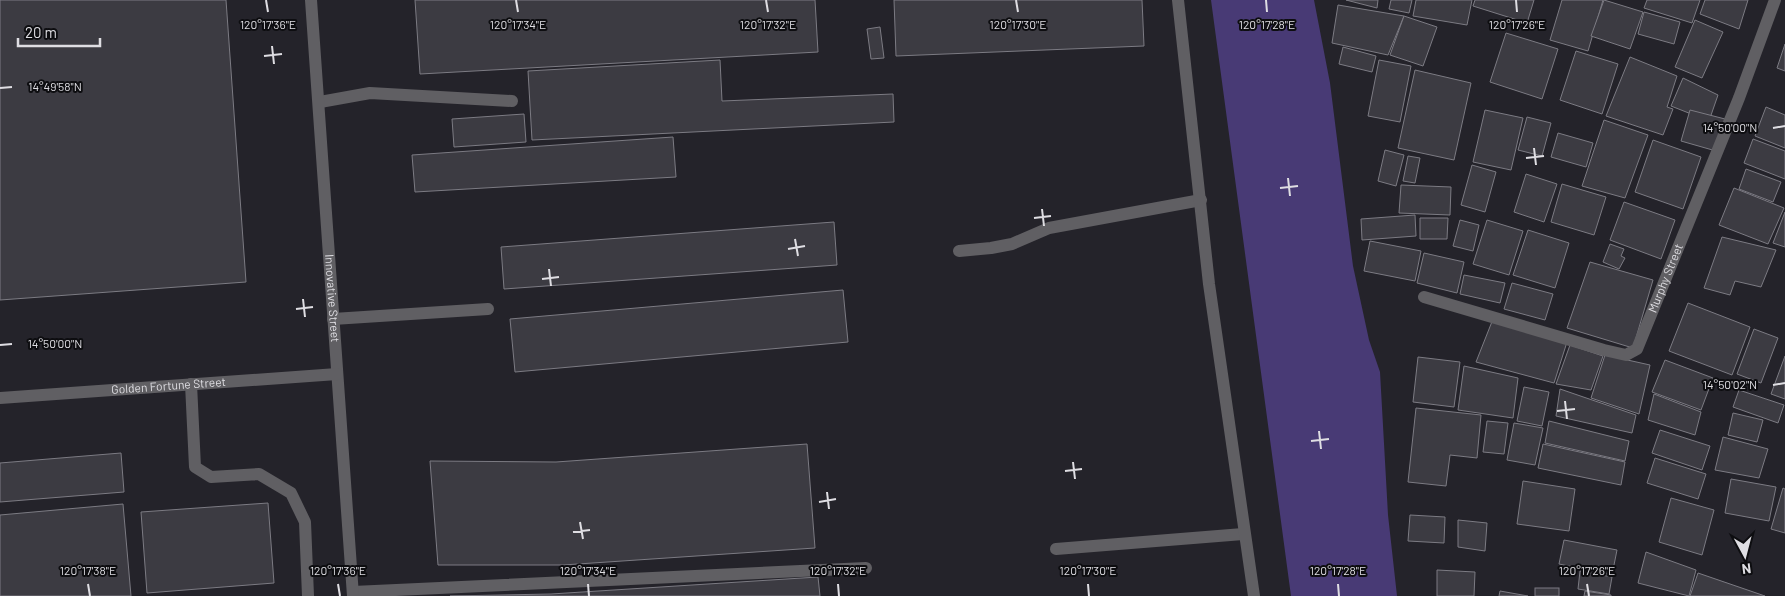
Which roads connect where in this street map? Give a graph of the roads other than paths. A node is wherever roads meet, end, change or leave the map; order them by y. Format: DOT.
graph roads {
  1 [pos="311,0"];
  2 [pos="1178,0"];
  3 [pos="1775,0"];
  4 [pos="512,101"];
  5 [pos="320,102"];
  6 [pos="1201,200"];
  7 [pos="959,251"];
  8 [pos="1424,298"];
  9 [pos="488,309"];
  10 [pos="333,319"];
  11 [pos="337,374"];
  12 [pos="191,384"];
  13 [pos="0,398"];
  14 [pos="1243,534"];
  15 [pos="1056,549"];
  16 [pos="866,568"];
  17 [pos="353,594"];
  18 [pos="308,596"];
  19 [pos="1254,596"];
  1 -- 5 [label="street, Innovative Street"];
  2 -- 6 [label="street"];
  3 -- 8 [label="street, Murphy Street"];
  4 -- 5 [label="street"];
  5 -- 10 [label="street, Innovative Street"];
  6 -- 7 [label="street"];
  6 -- 14 [label="street"];
  9 -- 10 [label="street"];
  10 -- 11 [label="street, Innovative Street"];
  11 -- 12 [label="street, Golden Fortune Street"];
  11 -- 17 [label="street, Innovative Street"];
  12 -- 13 [label="street, Golden Fortune Street"];
  12 -- 18 [label="street"];
  14 -- 15 [label="street"];
  14 -- 19 [label="street"];
  16 -- 17 [label="street"];
}
